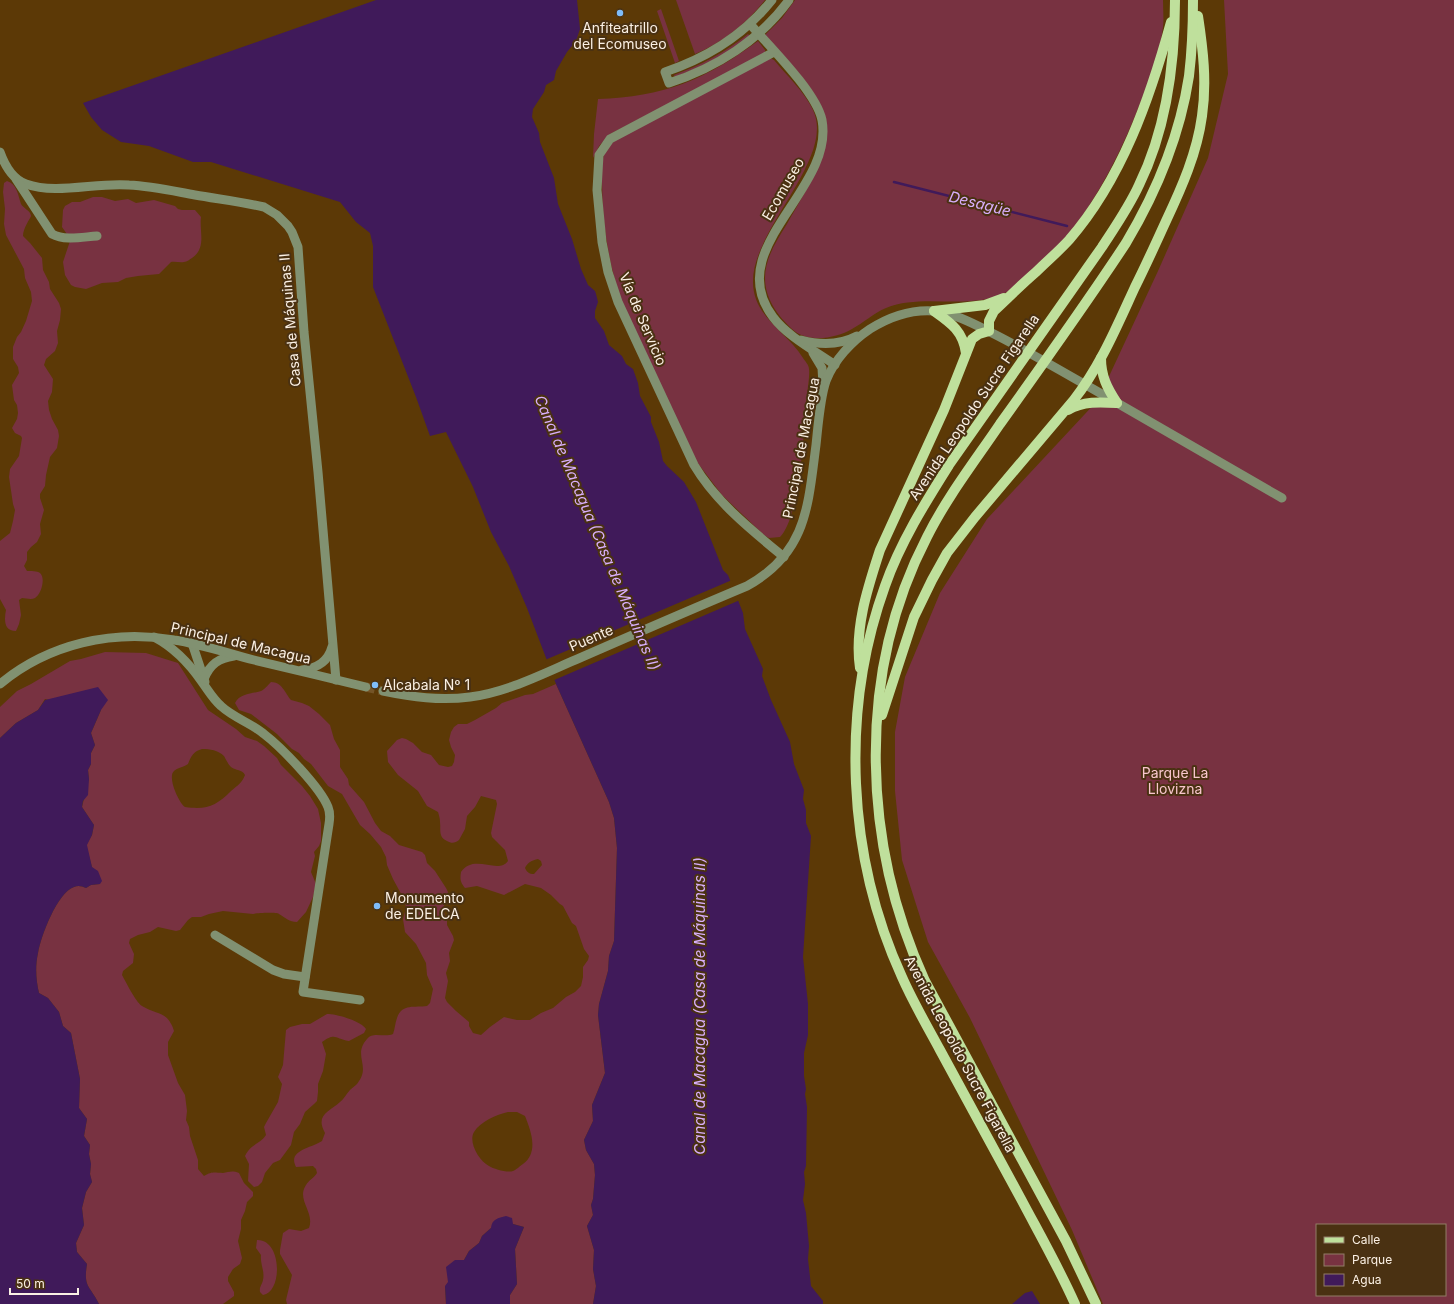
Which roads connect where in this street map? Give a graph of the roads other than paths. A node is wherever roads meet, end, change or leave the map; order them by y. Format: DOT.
graph roads {
  1 [pos="772,0"];
  2 [pos="789,0"];
  3 [pos="1194,0"];
  4 [pos="1175,3"];
  5 [pos="750,24"];
  6 [pos="759,34"];
  7 [pos="774,52"];
  8 [pos="0,152"];
  9 [pos="15,178"];
  10 [pos="97,236"];
  11 [pos="1011,295"];
  12 [pos="934,311"];
  13 [pos="867,331"];
  14 [pos="989,331"];
  15 [pos="798,340"];
  16 [pos="809,347"];
  17 [pos="966,354"];
  18 [pos="1101,358"];
  19 [pos="835,365"];
  20 [pos="1085,385"];
  21 [pos="824,390"];
  22 [pos="1117,403"];
  23 [pos="1063,413"];
  24 [pos="1282,498"];
  25 [pos="784,557"];
  26 [pos="747,586"];
  27 [pos="154,637"];
  28 [pos="192,643"];
  29 [pos="333,644"];
  30 [pos="238,655"];
  31 [pos="299,671"];
  32 [pos="204,679"];
  33 [pos="336,680"];
  34 [pos="862,682"];
  35 [pos="0,684"];
  36 [pos="366,687"];
  37 [pos="383,691"];
  38 [pos="210,692"];
  39 [pos="877,733"];
  40 [pos="215,935"];
  41 [pos="305,977"];
  42 [pos="360,1000"];
  43 [pos="1075,1304"];
  44 [pos="1096,1304"];
  1 -- 5 [label="street"];
  2 -- 6 [label="street"];
  3 -- 18 [label="main road"];
  3 -- 39 [label="main road, Avenida Leopoldo Sucre Figarella"];
  4 -- 11 [label="main road"];
  4 -- 34 [label="main road, Avenida Leopoldo Sucre Figarella"];
  5 -- 6 [label="street, Ecomuseo"];
  5 -- 6 [label="street"];
  6 -- 7 [label="street, Ecomuseo"];
  7 -- 15 [label="street, Ecomuseo"];
  7 -- 25 [label="street, Vía de Servicio"];
  8 -- 9 [label="street"];
  9 -- 10 [label="street"];
  9 -- 29 [label="street, Casa de Máquinas II"];
  11 -- 12 [label="main road"];
  11 -- 14 [label="main road"];
  12 -- 13 [label="street, Principal de Macagua"];
  12 -- 14 [label="street, Principal de Macagua"];
  12 -- 17 [label="main road"];
  13 -- 15 [label="street"];
  13 -- 19 [label="street, Principal de Macagua"];
  14 -- 17 [label="main road"];
  14 -- 20 [label="street, Principal de Macagua"];
  15 -- 16 [label="street, Ecomuseo"];
  16 -- 19 [label="street, Ecomuseo"];
  16 -- 21 [label="street, Ecomuseo"];
  17 -- 34 [label="main road"];
  18 -- 20 [label="main road"];
  18 -- 22 [label="main road"];
  19 -- 21 [label="street, Principal de Macagua"];
  20 -- 22 [label="street, Principal de Macagua"];
  20 -- 23 [label="main road"];
  21 -- 25 [label="street, Principal de Macagua"];
  22 -- 23 [label="main road"];
  22 -- 24 [label="street, Principal de Macagua"];
  23 -- 39 [label="main road"];
  25 -- 26 [label="street, Principal de Macagua"];
  26 -- 37 [label="street, Puente"];
  27 -- 28 [label="street, Principal de Macagua"];
  27 -- 35 [label="street, Principal de Macagua"];
  27 -- 38 [label="street"];
  28 -- 30 [label="street, Principal de Macagua"];
  28 -- 32 [label="street"];
  29 -- 31 [label="street"];
  29 -- 33 [label="street, Casa de Máquinas II"];
  30 -- 31 [label="street, Principal de Macagua"];
  30 -- 32 [label="street"];
  31 -- 33 [label="street, Principal de Macagua"];
  32 -- 38 [label="street"];
  33 -- 36 [label="street, Principal de Macagua"];
  34 -- 43 [label="main road, Avenida Leopoldo Sucre Figarella"];
  38 -- 41 [label="street"];
  39 -- 44 [label="main road, Avenida Leopoldo Sucre Figarella"];
  40 -- 41 [label="street"];
  41 -- 42 [label="street"];
}
